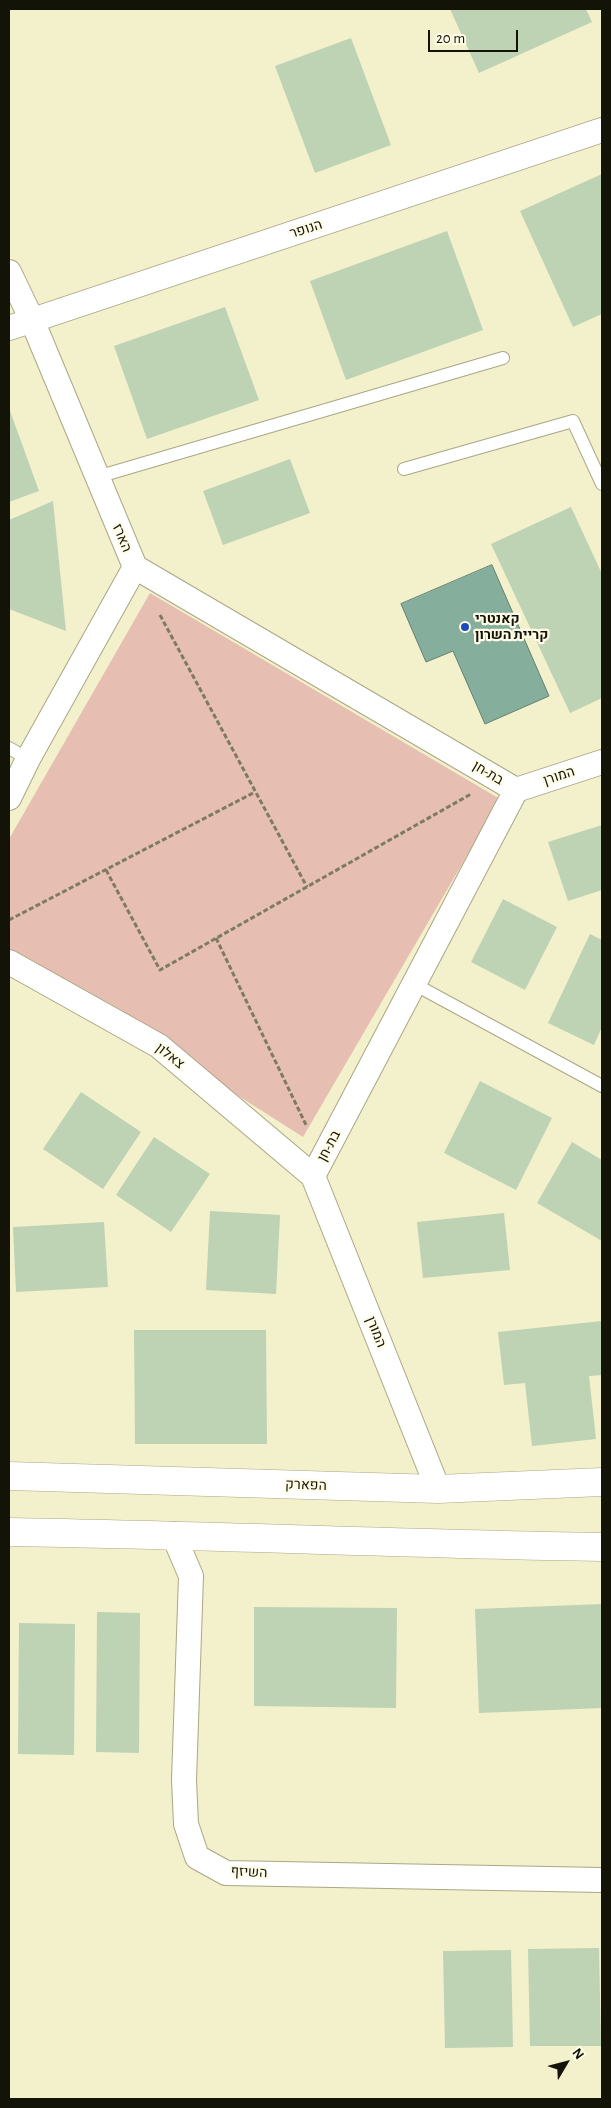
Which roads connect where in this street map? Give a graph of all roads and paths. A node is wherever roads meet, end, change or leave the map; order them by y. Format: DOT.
graph roads {
  1 [pos="602,130"];
  2 [pos="9,272"];
  3 [pos="32,320"];
  4 [pos="9,328"];
  5 [pos="503,358"];
  6 [pos="404,469"];
  7 [pos="97,477"];
  8 [pos="602,484"];
  9 [pos="135,567"];
  10 [pos="158,610"];
  11 [pos="18,753"];
  12 [pos="602,762"];
  13 [pos="507,785"];
  14 [pos="255,792"];
  15 [pos="9,798"];
  16 [pos="106,870"];
  17 [pos="307,887"];
  18 [pos="9,920"];
  19 [pos="216,938"];
  20 [pos="9,962"];
  21 [pos="414,984"];
  22 [pos="602,1086"];
  23 [pos="317,1167"];
  24 [pos="9,1476"];
  25 [pos="602,1482"];
  26 [pos="438,1489"];
  27 [pos="9,1532"];
  28 [pos="173,1534"];
  29 [pos="602,1547"];
  30 [pos="602,1880"];
  1 -- 3 [label="street, הנופר"];
  2 -- 3 [label="street, הארז"];
  3 -- 4 [label="street, הנופר"];
  3 -- 7 [label="street, הארז"];
  5 -- 7 [label="lane"];
  6 -- 8 [label="lane"];
  7 -- 9 [label="street, הארז"];
  9 -- 11 [label="street, הארז"];
  9 -- 13 [label="street, בת-חן"];
  10 -- 14 [label="path"];
  11 -- 15 [label="street, הארז"];
  12 -- 13 [label="street, המורן"];
  13 -- 17 [label="path"];
  13 -- 21 [label="street, בת-חן"];
  14 -- 16 [label="path"];
  14 -- 17 [label="path"];
  16 -- 18 [label="path"];
  16 -- 19 [label="path"];
  17 -- 19 [label="path"];
  19 -- 23 [label="path"];
  20 -- 23 [label="street, צאלון"];
  21 -- 22 [label="lane"];
  21 -- 23 [label="street, בת-חן"];
  23 -- 26 [label="street, המורן"];
  24 -- 26 [label="street, הפארק"];
  25 -- 26 [label="street, הפארק"];
  27 -- 28 [label="street"];
  28 -- 29 [label="street"];
  28 -- 30 [label="street, השיזף"];
}
